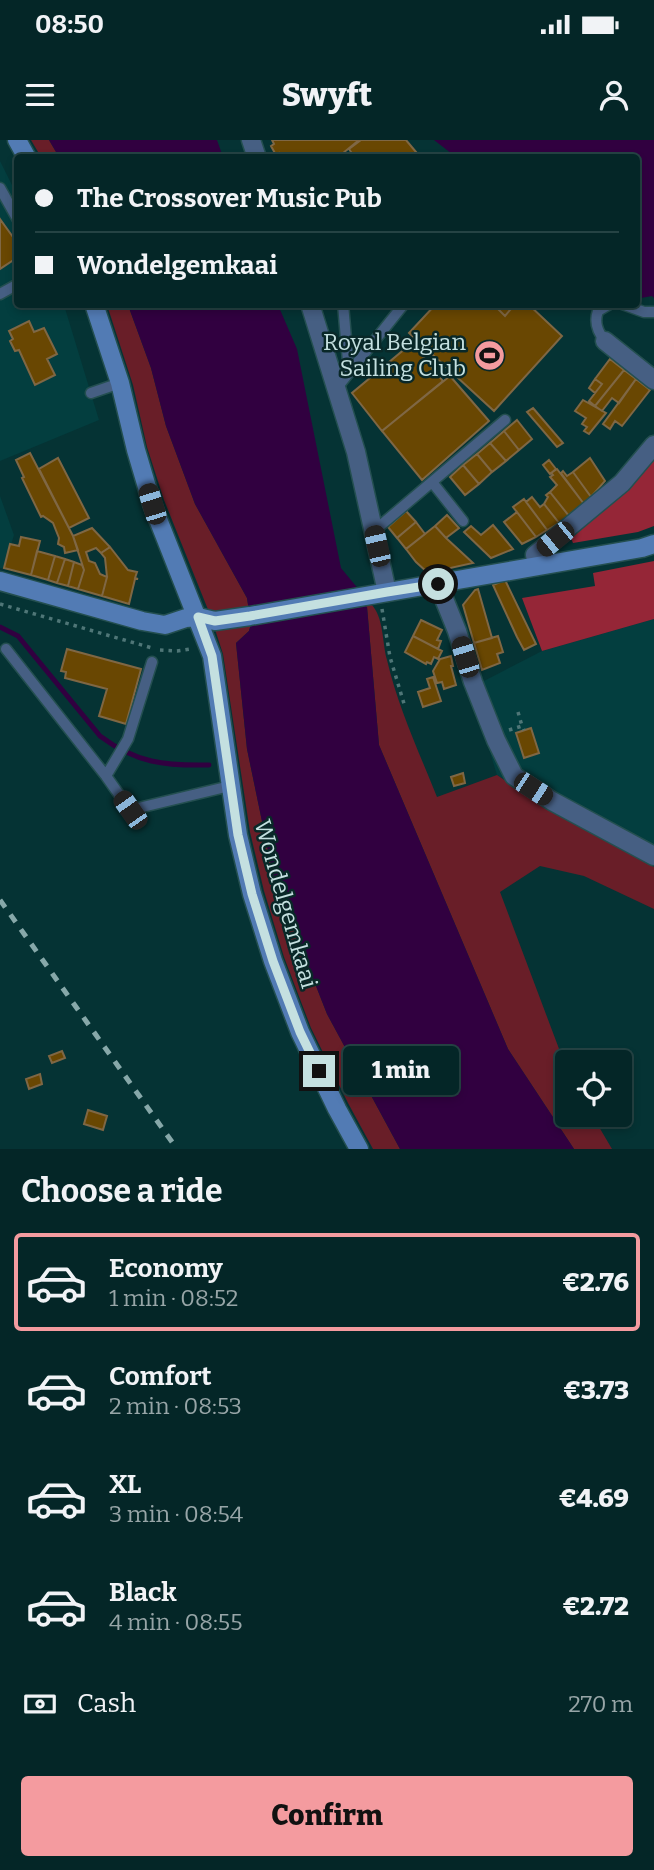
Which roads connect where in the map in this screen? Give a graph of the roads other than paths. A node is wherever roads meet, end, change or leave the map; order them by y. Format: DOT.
graph roads {
  1 [pos="0,188"];
  2 [pos="14,213"];
  3 [pos="95,308"];
  4 [pos="311,308"];
  5 [pos="343,308"];
  6 [pos="401,308"];
  7 [pos="603,308"];
  8 [pos="633,308"];
  9 [pos="654,312"];
  10 [pos="605,341"];
  11 [pos="349,373"];
  12 [pos="654,380"];
  13 [pos="120,383"];
  14 [pos="337,389"];
  15 [pos="91,393"];
  16 [pos="505,420"];
  17 [pos="654,445"];
  18 [pos="432,482"];
  19 [pos="463,521"];
  20 [pos="374,531"];
  21 [pos="654,544"];
  22 [pos="537,566"];
  23 [pos="0,581"];
  24 [pos="438,584"];
  25 [pos="384,592"];
  26 [pos="198,617"];
  27 [pos="6,649"];
  28 [pos="152,662"];
  29 [pos="106,776"];
  30 [pos="230,786"];
  31 [pos="654,856"];
  32 [pos="359,1149"];
  1 -- 2 [label="lane"];
  3 -- 13 [label="main road, Wondelgemkaai"];
  4 -- 14 [label="street"];
  5 -- 11 [label="lane"];
  6 -- 11 [label="lane"];
  7 -- 10 [label="lane"];
  8 -- 9 [label="lane"];
  10 -- 12 [label="street"];
  11 -- 14 [label="lane"];
  13 -- 15 [label="lane"];
  13 -- 26 [label="main road, Wondelgemkaai"];
  14 -- 20 [label="street"];
  16 -- 18 [label="lane"];
  17 -- 22 [label="street"];
  18 -- 19 [label="lane"];
  18 -- 20 [label="lane"];
  20 -- 25 [label="street"];
  21 -- 22 [label="main road"];
  22 -- 24 [label="main road"];
  23 -- 26 [label="main road"];
  24 -- 25 [label="main road"];
  24 -- 31 [label="street"];
  25 -- 26 [label="main road"];
  26 -- 30 [label="main road, Wondelgemkaai"];
  27 -- 29 [label="lane"];
  28 -- 29 [label="lane"];
  29 -- 30 [label="lane"];
  30 -- 32 [label="main road, Wondelgemkaai"];
}
